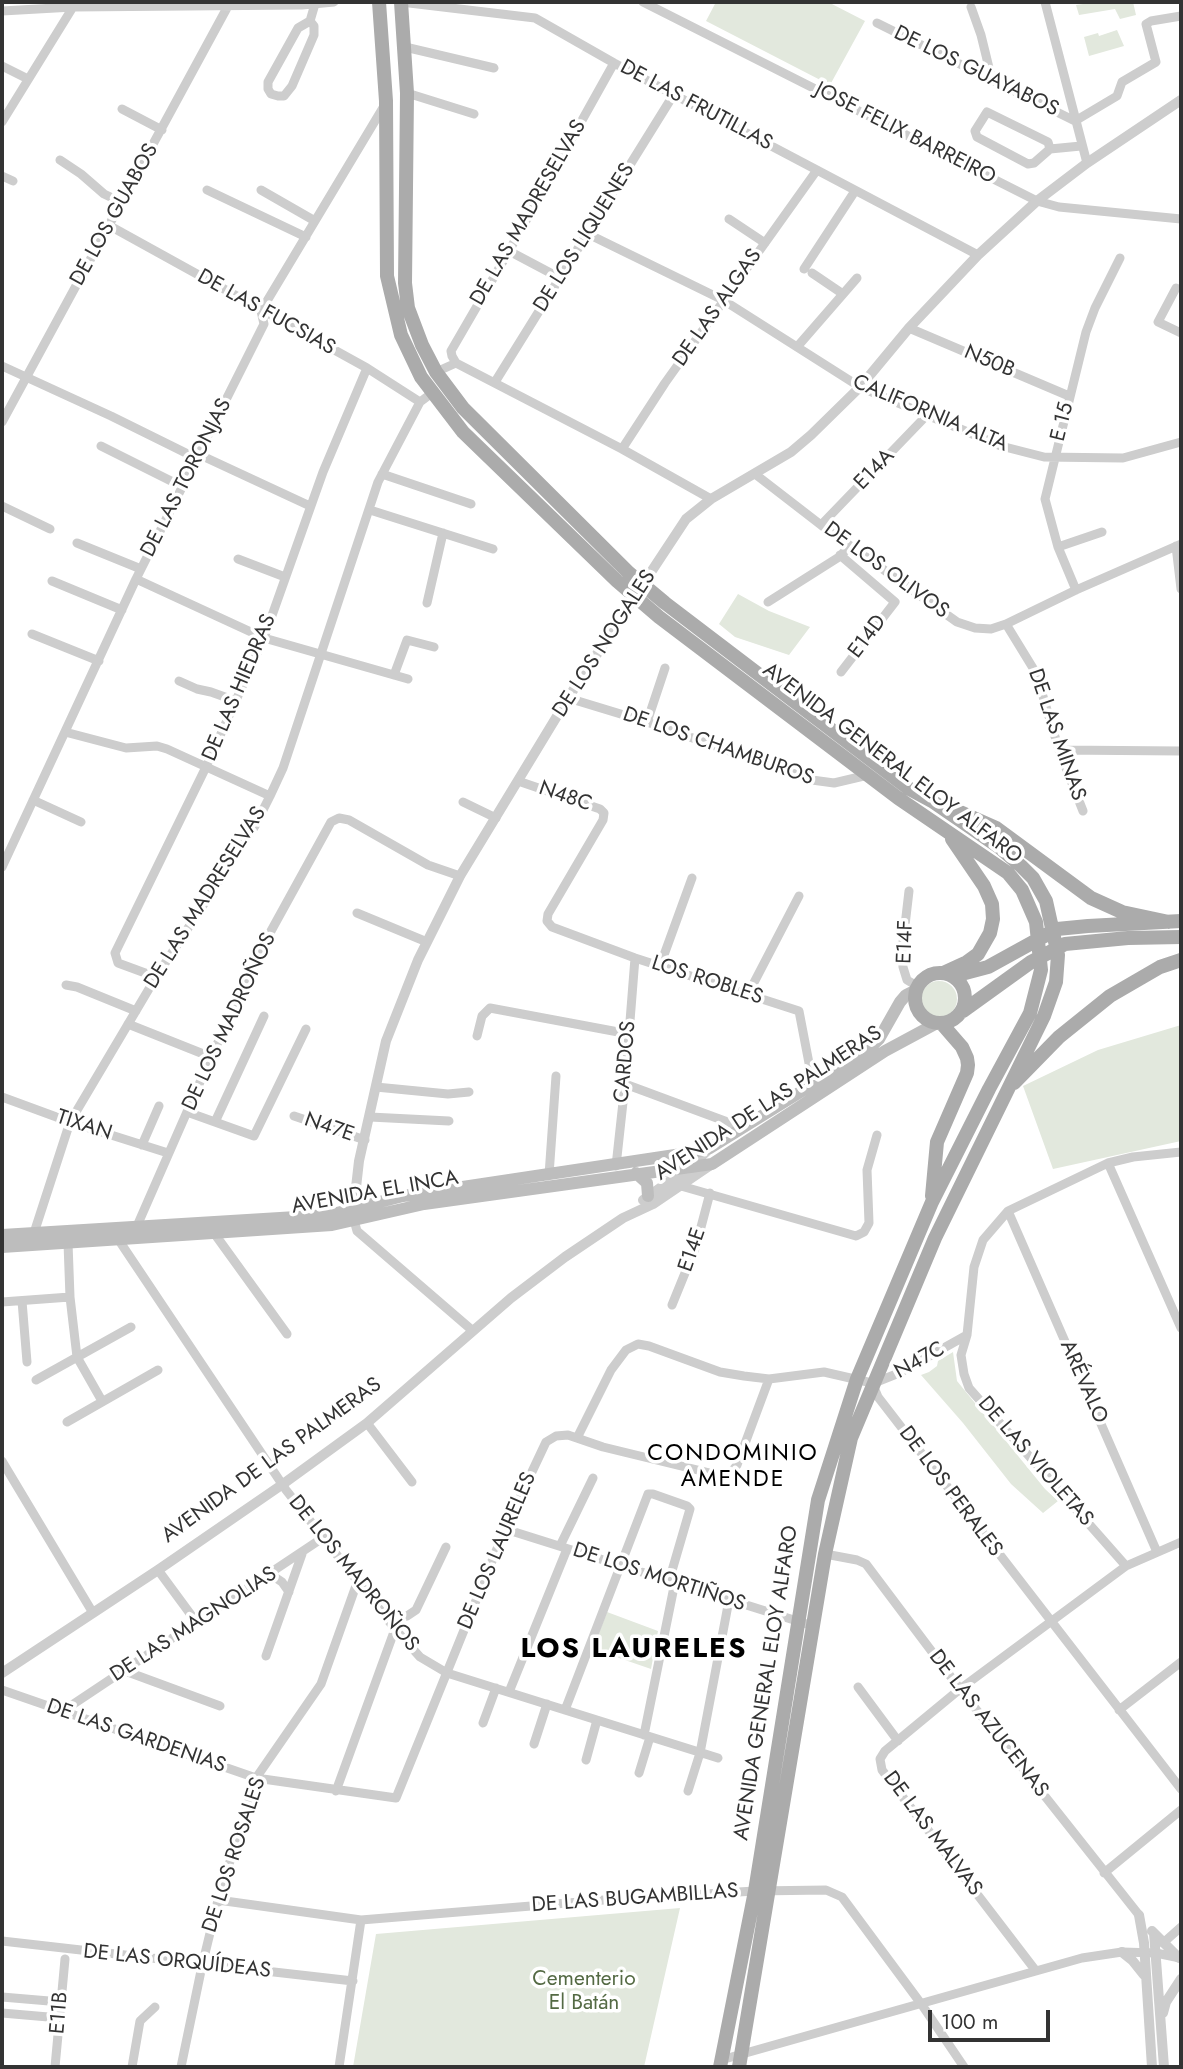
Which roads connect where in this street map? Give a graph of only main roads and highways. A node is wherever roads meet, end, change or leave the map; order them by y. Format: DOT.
graph roads {
  1 [pos="379,2"];
  2 [pos="401,2"];
  3 [pos="383,35"];
  4 [pos="404,41"];
  5 [pos="623,577"];
  6 [pos="662,610"];
  7 [pos="932,801"];
  8 [pos="947,832"];
  9 [pos="1175,921"];
  10 [pos="1181,937"];
  11 [pos="1181,960"];
  12 [pos="948,975"];
  13 [pos="917,988"];
  14 [pos="962,1011"];
  15 [pos="939,1023"];
  16 [pos="1003,1094"];
  17 [pos="710,1148"];
  18 [pos="712,1164"];
  19 [pos="636,1173"];
  20 [pos="648,1196"];
  21 [pos="932,1202"];
  22 [pos="354,1215"];
  23 [pos="116,1233"];
  24 [pos="2,1235"];
  25 [pos="2,1247"];
  26 [pos="762,1891"];
  27 [pos="740,2062"];
  28 [pos="721,2064"];
  1 -- 3 [label="main road, AVENIDA GENERAL ELOY ALFARO"];
  2 -- 4 [label="main road, AVENIDA GENERAL ELOY ALFARO"];
  3 -- 4 [label="main road"];
  3 -- 5 [label="main road, AVENIDA GENERAL ELOY ALFARO"];
  4 -- 5 [label="main road, AVENIDA GENERAL ELOY ALFARO"];
  5 -- 6 [label="main road, AVENIDA GENERAL ELOY ALFARO"];
  6 -- 7 [label="main road, AVENIDA GENERAL ELOY ALFARO"];
  6 -- 8 [label="main road, AVENIDA GENERAL ELOY ALFARO"];
  7 -- 9 [label="main road"];
  7 -- 16 [label="main road, AVENIDA GENERAL ELOY ALFARO"];
  8 -- 12 [label="main road"];
  8 -- 21 [label="main road, AVENIDA GENERAL ELOY ALFARO"];
  9 -- 12 [label="main road, AVENIDA DE LAS PALMERAS"];
  10 -- 14 [label="main road, AVENIDA DE LAS PALMERAS"];
  11 -- 16 [label="main road"];
  12 -- 13 [label="main road, AVENIDA DE LAS PALMERAS"];
  12 -- 14 [label="main road"];
  13 -- 15 [label="main road"];
  13 -- 17 [label="main road, AVENIDA DE LAS PALMERAS"];
  14 -- 15 [label="main road, AVENIDA DE LAS PALMERAS"];
  15 -- 18 [label="main road, AVENIDA DE LAS PALMERAS"];
  15 -- 21 [label="main road"];
  16 -- 26 [label="main road, AVENIDA GENERAL ELOY ALFARO"];
  17 -- 22 [label="main road, AVENIDA EL INCA"];
  18 -- 19 [label="main road, AVENIDA EL INCA"];
  19 -- 20 [label="main road"];
  19 -- 22 [label="main road, AVENIDA EL INCA"];
  21 -- 26 [label="main road, AVENIDA GENERAL ELOY ALFARO"];
  22 -- 23 [label="main road, AVENIDA EL INCA"];
  22 -- 23 [label="main road, AVENIDA EL INCA"];
  23 -- 24 [label="main road, AVENIDA EL INCA"];
  23 -- 25 [label="main road, AVENIDA EL INCA"];
  26 -- 27 [label="main road, AVENIDA GENERAL ELOY ALFARO"];
  26 -- 28 [label="main road, AVENIDA GENERAL ELOY ALFARO"];
}
